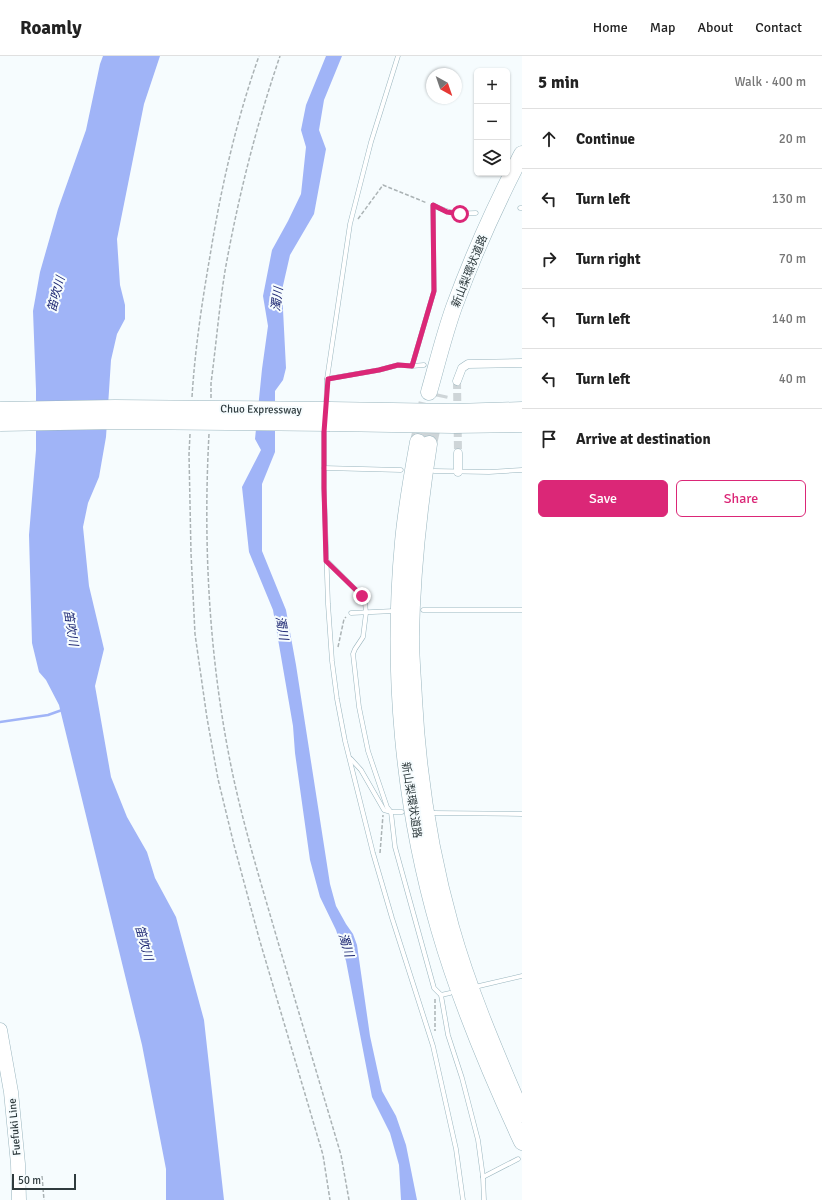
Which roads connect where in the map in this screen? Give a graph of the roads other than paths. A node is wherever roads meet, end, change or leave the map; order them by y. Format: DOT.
graph roads {
  1 [pos="398,56"];
  2 [pos="522,154"];
  3 [pos="522,176"];
  4 [pos="476,213"];
  5 [pos="522,363"];
  6 [pos="424,365"];
  7 [pos="412,366"];
  8 [pos="328,379"];
  9 [pos="457,381"];
  10 [pos="0,410"];
  11 [pos="522,410"];
  12 [pos="330,417"];
  13 [pos="0,422"];
  14 [pos="522,424"];
  15 [pos="458,453"];
  16 [pos="324,468"];
  17 [pos="401,470"];
  18 [pos="522,470"];
  19 [pos="434,471"];
  20 [pos="458,472"];
  21 [pos="326,561"];
  22 [pos="423,610"];
  23 [pos="522,610"];
  24 [pos="394,611"];
  25 [pos="351,613"];
  26 [pos="366,613"];
  27 [pos="349,758"];
  28 [pos="390,812"];
  29 [pos="402,812"];
  30 [pos="433,814"];
  31 [pos="522,814"];
  32 [pos="522,976"];
  33 [pos="479,986"];
  34 [pos="450,993"];
  35 [pos="441,995"];
  36 [pos="0,1030"];
  37 [pos="522,1114"];
  38 [pos="522,1142"];
  39 [pos="518,1159"];
  40 [pos="483,1177"];
  41 [pos="19,1200"];
  42 [pos="463,1200"];
  43 [pos="484,1200"];
  1 -- 8 [label="lane"];
  2 -- 3 [label="highway, 新山梨環状道路"];
  4 -- 7 [label="lane"];
  5 -- 9 [label="street"];
  6 -- 7 [label="lane"];
  7 -- 8 [label="lane"];
  8 -- 16 [label="lane"];
  10 -- 12 [label="highway, Chuo Expressway, bridge"];
  11 -- 12 [label="highway, Chuo Expressway"];
  12 -- 13 [label="highway, Chuo Expressway, bridge"];
  12 -- 14 [label="highway, Chuo Expressway"];
  15 -- 20 [label="street"];
  16 -- 17 [label="lane"];
  16 -- 21 [label="lane"];
  18 -- 20 [label="lane"];
  19 -- 20 [label="lane"];
  21 -- 26 [label="lane"];
  21 -- 27 [label="lane"];
  22 -- 23 [label="lane"];
  24 -- 26 [label="lane"];
  25 -- 26 [label="lane"];
  26 -- 28 [label="lane"];
  27 -- 28 [label="lane"];
  27 -- 42 [label="lane"];
  28 -- 29 [label="lane"];
  28 -- 35 [label="lane"];
  30 -- 31 [label="lane"];
  32 -- 33 [label="lane"];
  34 -- 35 [label="lane"];
  35 -- 40 [label="lane"];
  36 -- 41 [label="highway, Fuefuki Line"];
  37 -- 38 [label="highway, 新山梨環状道路"];
  39 -- 40 [label="lane"];
  40 -- 43 [label="lane"];
}
